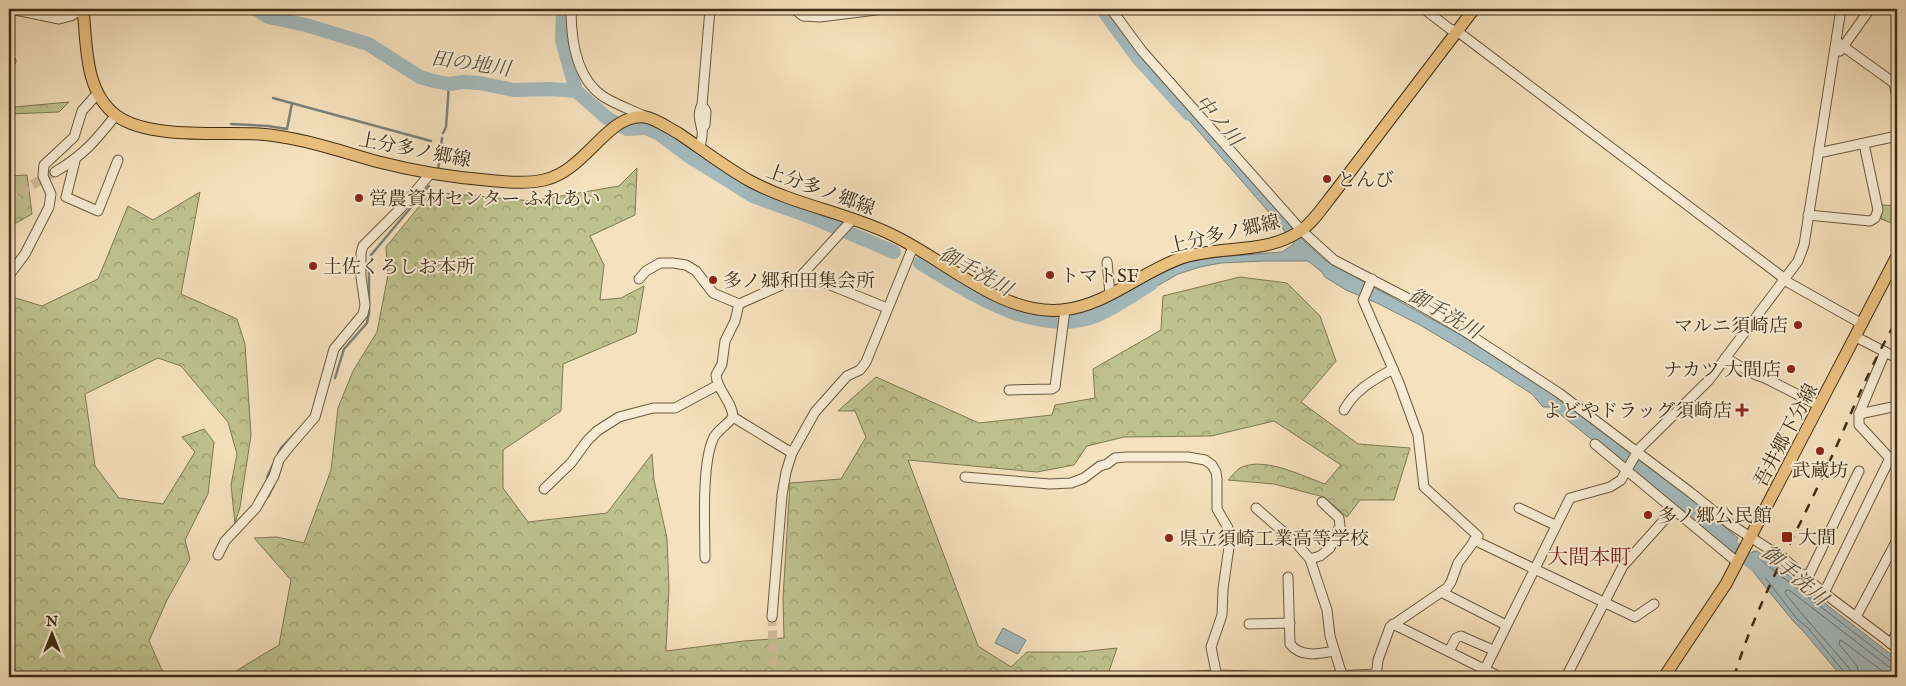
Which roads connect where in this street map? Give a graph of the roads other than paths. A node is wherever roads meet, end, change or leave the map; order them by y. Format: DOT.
graph roads {
  1 [pos="11,9"];
  2 [pos="82,9"];
  3 [pos="571,9"];
  4 [pos="710,9"];
  5 [pos="794,9"];
  6 [pos="884,9"];
  7 [pos="1111,9"];
  8 [pos="1424,9"];
  9 [pos="1474,9"];
  10 [pos="1842,9"];
  11 [pos="1870,9"];
  12 [pos="1457,31"];
  13 [pos="1840,44"];
  14 [pos="1896,80"];
  15 [pos="98,94"];
  16 [pos="1897,98"];
  17 [pos="116,115"];
  18 [pos="648,118"];
  19 [pos="1897,136"];
  20 [pos="1864,144"];
  21 [pos="700,148"];
  22 [pos="1819,149"];
  23 [pos="118,160"];
  24 [pos="75,161"];
  25 [pos="56,172"];
  26 [pos="431,173"];
  27 [pos="1808,215"];
  28 [pos="850,222"];
  29 [pos="1295,234"];
  30 [pos="913,247"];
  31 [pos="1897,256"];
  32 [pos="1107,262"];
  33 [pos="10,274"];
  34 [pos="803,274"];
  35 [pos="639,279"];
  36 [pos="1784,280"];
  37 [pos="1371,282"];
  38 [pos="1110,294"];
  39 [pos="739,304"];
  40 [pos="886,308"];
  41 [pos="1064,313"];
  42 [pos="1862,324"];
  43 [pos="1856,337"];
  44 [pos="1885,352"];
  45 [pos="1725,358"];
  46 [pos="1897,358"];
  47 [pos="1393,369"];
  48 [pos="718,385"];
  49 [pos="1009,390"];
  50 [pos="1820,406"];
  51 [pos="1897,406"];
  52 [pos="1344,410"];
  53 [pos="1859,414"];
  54 [pos="733,417"];
  55 [pos="1595,444"];
  56 [pos="792,452"];
  57 [pos="1636,453"];
  58 [pos="1890,458"];
  59 [pos="1897,466"];
  60 [pos="1628,470"];
  61 [pos="1859,471"];
  62 [pos="965,477"];
  63 [pos="544,489"];
  64 [pos="1322,502"];
  65 [pos="1256,508"];
  66 [pos="1519,508"];
  67 [pos="1673,510"];
  68 [pos="1556,525"];
  69 [pos="1474,540"];
  70 [pos="1749,540"];
  71 [pos="1897,540"];
  72 [pos="218,555"];
  73 [pos="705,558"];
  74 [pos="1310,559"];
  75 [pos="1738,560"];
  76 [pos="1534,569"];
  77 [pos="1288,577"];
  78 [pos="1807,579"];
  79 [pos="1441,592"];
  80 [pos="1824,593"];
  81 [pos="1604,603"];
  82 [pos="1654,604"];
  83 [pos="1856,617"];
  84 [pos="772,618"];
  85 [pos="1290,623"];
  86 [pos="1249,624"];
  87 [pos="1393,624"];
  88 [pos="1506,626"];
  89 [pos="1897,632"];
  90 [pos="1894,646"];
  91 [pos="1493,650"];
  92 [pos="1334,651"];
  93 [pos="1449,651"];
  94 [pos="1483,673"];
  95 [pos="1342,675"];
  96 [pos="1216,676"];
  97 [pos="1244,676"];
  98 [pos="1376,676"];
  99 [pos="1171,677"];
  100 [pos="1178,677"];
  101 [pos="1196,677"];
  102 [pos="1287,677"];
  103 [pos="1317,677"];
  104 [pos="1500,677"];
  105 [pos="1566,677"];
  106 [pos="1664,677"];
  1 -- 2 [label="street"];
  2 -- 15 [label="main road, 上分多ノ郷線"];
  3 -- 18 [label="street"];
  4 -- 21 [label="street"];
  5 -- 6 [label="street"];
  7 -- 29 [label="street"];
  8 -- 12 [label="street"];
  9 -- 12 [label="main road, 上分多ノ郷線"];
  10 -- 13 [label="street"];
  11 -- 13 [label="street"];
  12 -- 29 [label="main road, 上分多ノ郷線"];
  12 -- 36 [label="street"];
  13 -- 14 [label="street"];
  13 -- 22 [label="street"];
  14 -- 16 [label="street"];
  15 -- 17 [label="main road, 上分多ノ郷線"];
  15 -- 33 [label="street"];
  17 -- 24 [label="street"];
  17 -- 26 [label="main road, 上分多ノ郷線"];
  18 -- 21 [label="main road, 上分多ノ郷線"];
  18 -- 26 [label="main road, 上分多ノ郷線"];
  19 -- 20 [label="street"];
  20 -- 22 [label="street"];
  20 -- 27 [label="street"];
  21 -- 28 [label="main road, 上分多ノ郷線"];
  22 -- 27 [label="street"];
  23 -- 24 [label="street"];
  24 -- 25 [label="street"];
  26 -- 72 [label="street"];
  27 -- 36 [label="street"];
  28 -- 30 [label="main road, 上分多ノ郷線"];
  28 -- 34 [label="street"];
  29 -- 37 [label="street"];
  29 -- 38 [label="main road, 上分多ノ郷線"];
  30 -- 40 [label="street"];
  30 -- 41 [label="main road, 上分多ノ郷線"];
  31 -- 42 [label="main road, 吾井郷下分線"];
  32 -- 38 [label="street"];
  34 -- 39 [label="street"];
  34 -- 40 [label="street"];
  35 -- 39 [label="street"];
  36 -- 42 [label="street"];
  36 -- 45 [label="street"];
  37 -- 47 [label="street"];
  37 -- 57 [label="street"];
  38 -- 41 [label="main road, 上分多ノ郷線"];
  39 -- 48 [label="street"];
  40 -- 56 [label="street"];
  41 -- 49 [label="street"];
  42 -- 43 [label="main road, 吾井郷下分線"];
  43 -- 44 [label="street"];
  43 -- 50 [label="main road, 吾井郷下分線"];
  44 -- 46 [label="street"];
  44 -- 53 [label="street"];
  45 -- 50 [label="street"];
  45 -- 57 [label="street"];
  47 -- 52 [label="street"];
  47 -- 69 [label="street"];
  48 -- 54 [label="street"];
  48 -- 63 [label="street"];
  50 -- 70 [label="main road, 吾井郷下分線"];
  51 -- 53 [label="street"];
  53 -- 58 [label="street"];
  54 -- 56 [label="street"];
  54 -- 73 [label="street"];
  55 -- 60 [label="street"];
  56 -- 84 [label="street"];
  57 -- 60 [label="street"];
  57 -- 70 [label="street"];
  58 -- 59 [label="street"];
  58 -- 80 [label="street"];
  60 -- 67 [label="street"];
  60 -- 68 [label="street"];
  61 -- 78 [label="street"];
  62 -- 96 [label="street"];
  64 -- 74 [label="street"];
  65 -- 74 [label="street"];
  66 -- 68 [label="street"];
  67 -- 75 [label="street"];
  67 -- 81 [label="street"];
  68 -- 76 [label="street"];
  69 -- 76 [label="street"];
  69 -- 79 [label="street"];
  70 -- 75 [label="main road, 吾井郷下分線"];
  70 -- 78 [label="street"];
  71 -- 83 [label="street"];
  74 -- 92 [label="street"];
  75 -- 106 [label="main road, 吾井郷下分線"];
  76 -- 81 [label="street"];
  76 -- 88 [label="street"];
  77 -- 85 [label="street"];
  78 -- 80 [label="street"];
  79 -- 87 [label="street"];
  79 -- 88 [label="street"];
  80 -- 83 [label="street"];
  81 -- 82 [label="street"];
  81 -- 105 [label="street"];
  83 -- 90 [label="street"];
  85 -- 86 [label="street"];
  85 -- 92 [label="street"];
  87 -- 93 [label="street"];
  87 -- 98 [label="street"];
  88 -- 91 [label="street"];
  89 -- 90 [label="street"];
  91 -- 93 [label="street"];
  91 -- 94 [label="street"];
  92 -- 95 [label="street"];
  93 -- 94 [label="street"];
  94 -- 104 [label="street"];
  95 -- 98 [label="street"];
  95 -- 103 [label="street"];
  96 -- 97 [label="street"];
  96 -- 101 [label="street"];
  97 -- 102 [label="street"];
  99 -- 100 [label="street"];
  100 -- 101 [label="street"];
}
